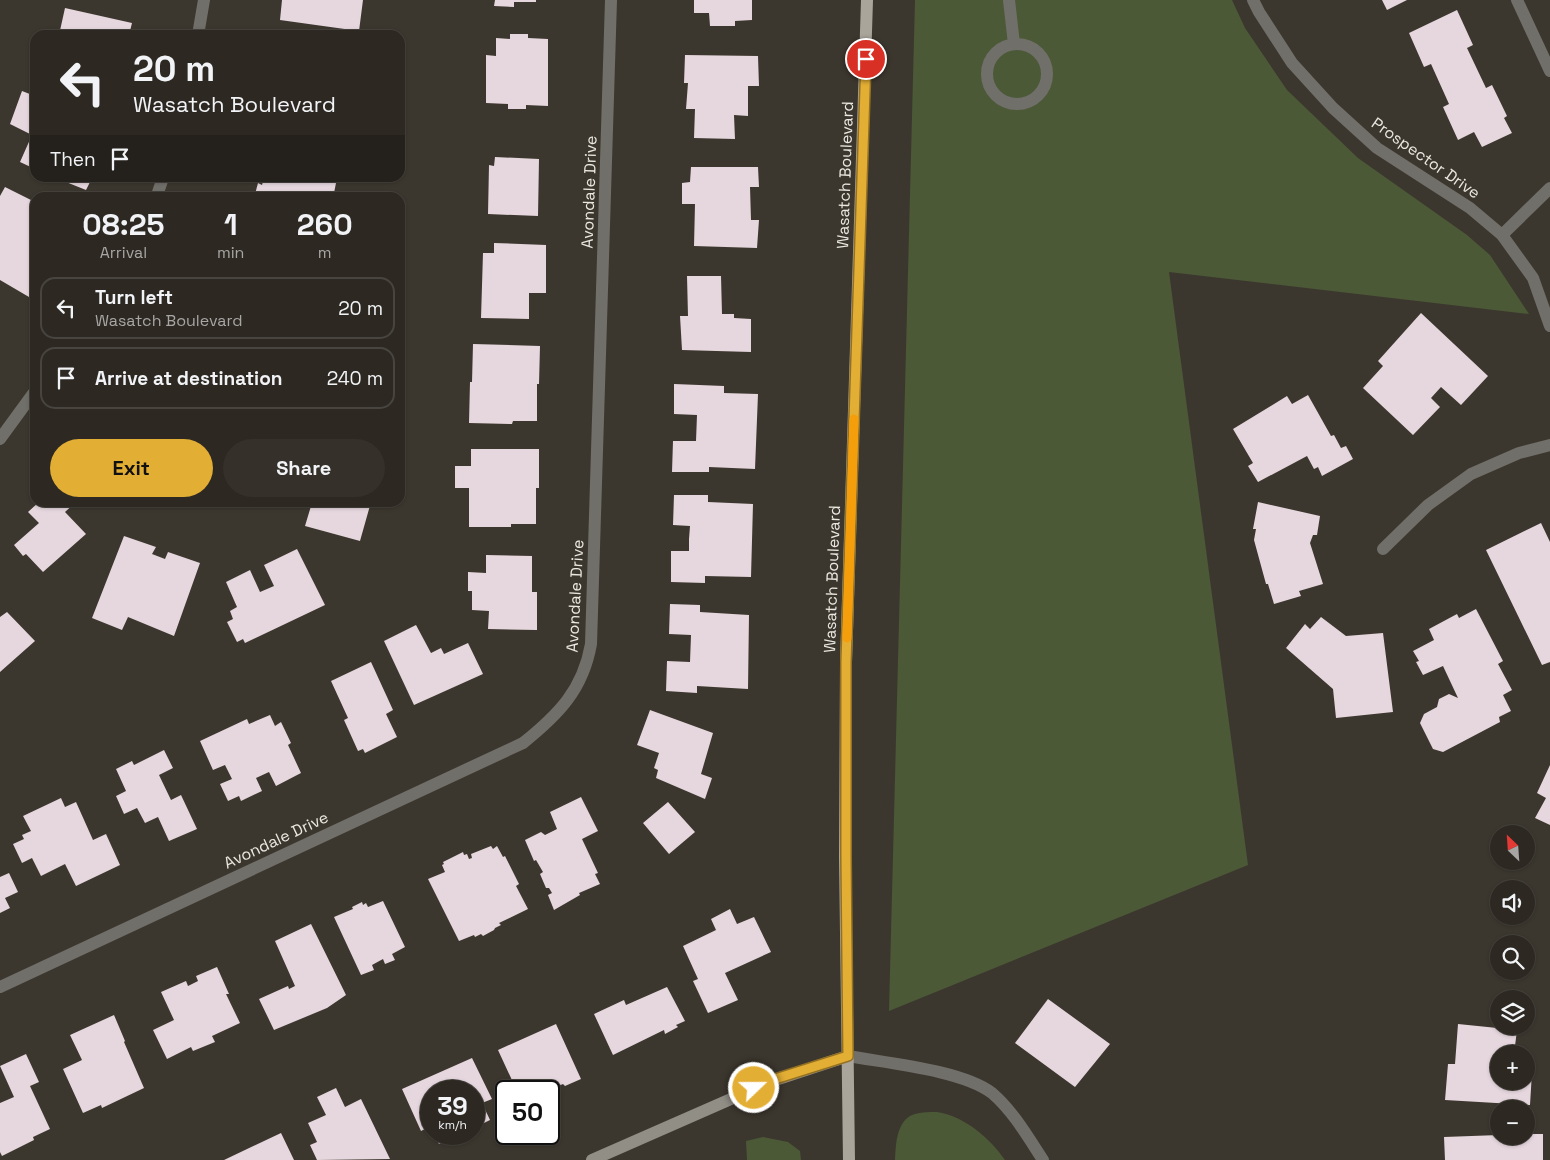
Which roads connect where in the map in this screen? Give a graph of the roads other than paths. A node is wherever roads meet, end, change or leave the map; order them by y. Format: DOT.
graph roads {
  1 [pos="204,0"];
  2 [pos="611,0"];
  3 [pos="868,0"];
  4 [pos="1010,0"];
  5 [pos="1253,0"];
  6 [pos="1517,0"];
  7 [pos="199,30"];
  8 [pos="1014,44"];
  9 [pos="1550,71"];
  10 [pos="1550,188"];
  11 [pos="1502,235"];
  12 [pos="1550,326"];
  13 [pos="30,398"];
  14 [pos="0,439"];
  15 [pos="1550,445"];
  16 [pos="1383,549"];
  17 [pos="0,987"];
  18 [pos="848,1056"];
  19 [pos="592,1160"];
  20 [pos="849,1160"];
  21 [pos="1043,1160"];
  1 -- 7 [label="street"];
  2 -- 17 [label="street, Avondale Drive"];
  3 -- 18 [label="main road, Wasatch Boulevard"];
  4 -- 8 [label="street"];
  5 -- 11 [label="street, Prospector Drive"];
  6 -- 9 [label="street"];
  8 -- 8 [label="street"];
  10 -- 11 [label="street"];
  11 -- 12 [label="street, Prospector Drive"];
  13 -- 14 [label="street"];
  15 -- 16 [label="street"];
  18 -- 19 [label="main road"];
  18 -- 20 [label="main road, Wasatch Boulevard"];
  18 -- 21 [label="street"];
}
